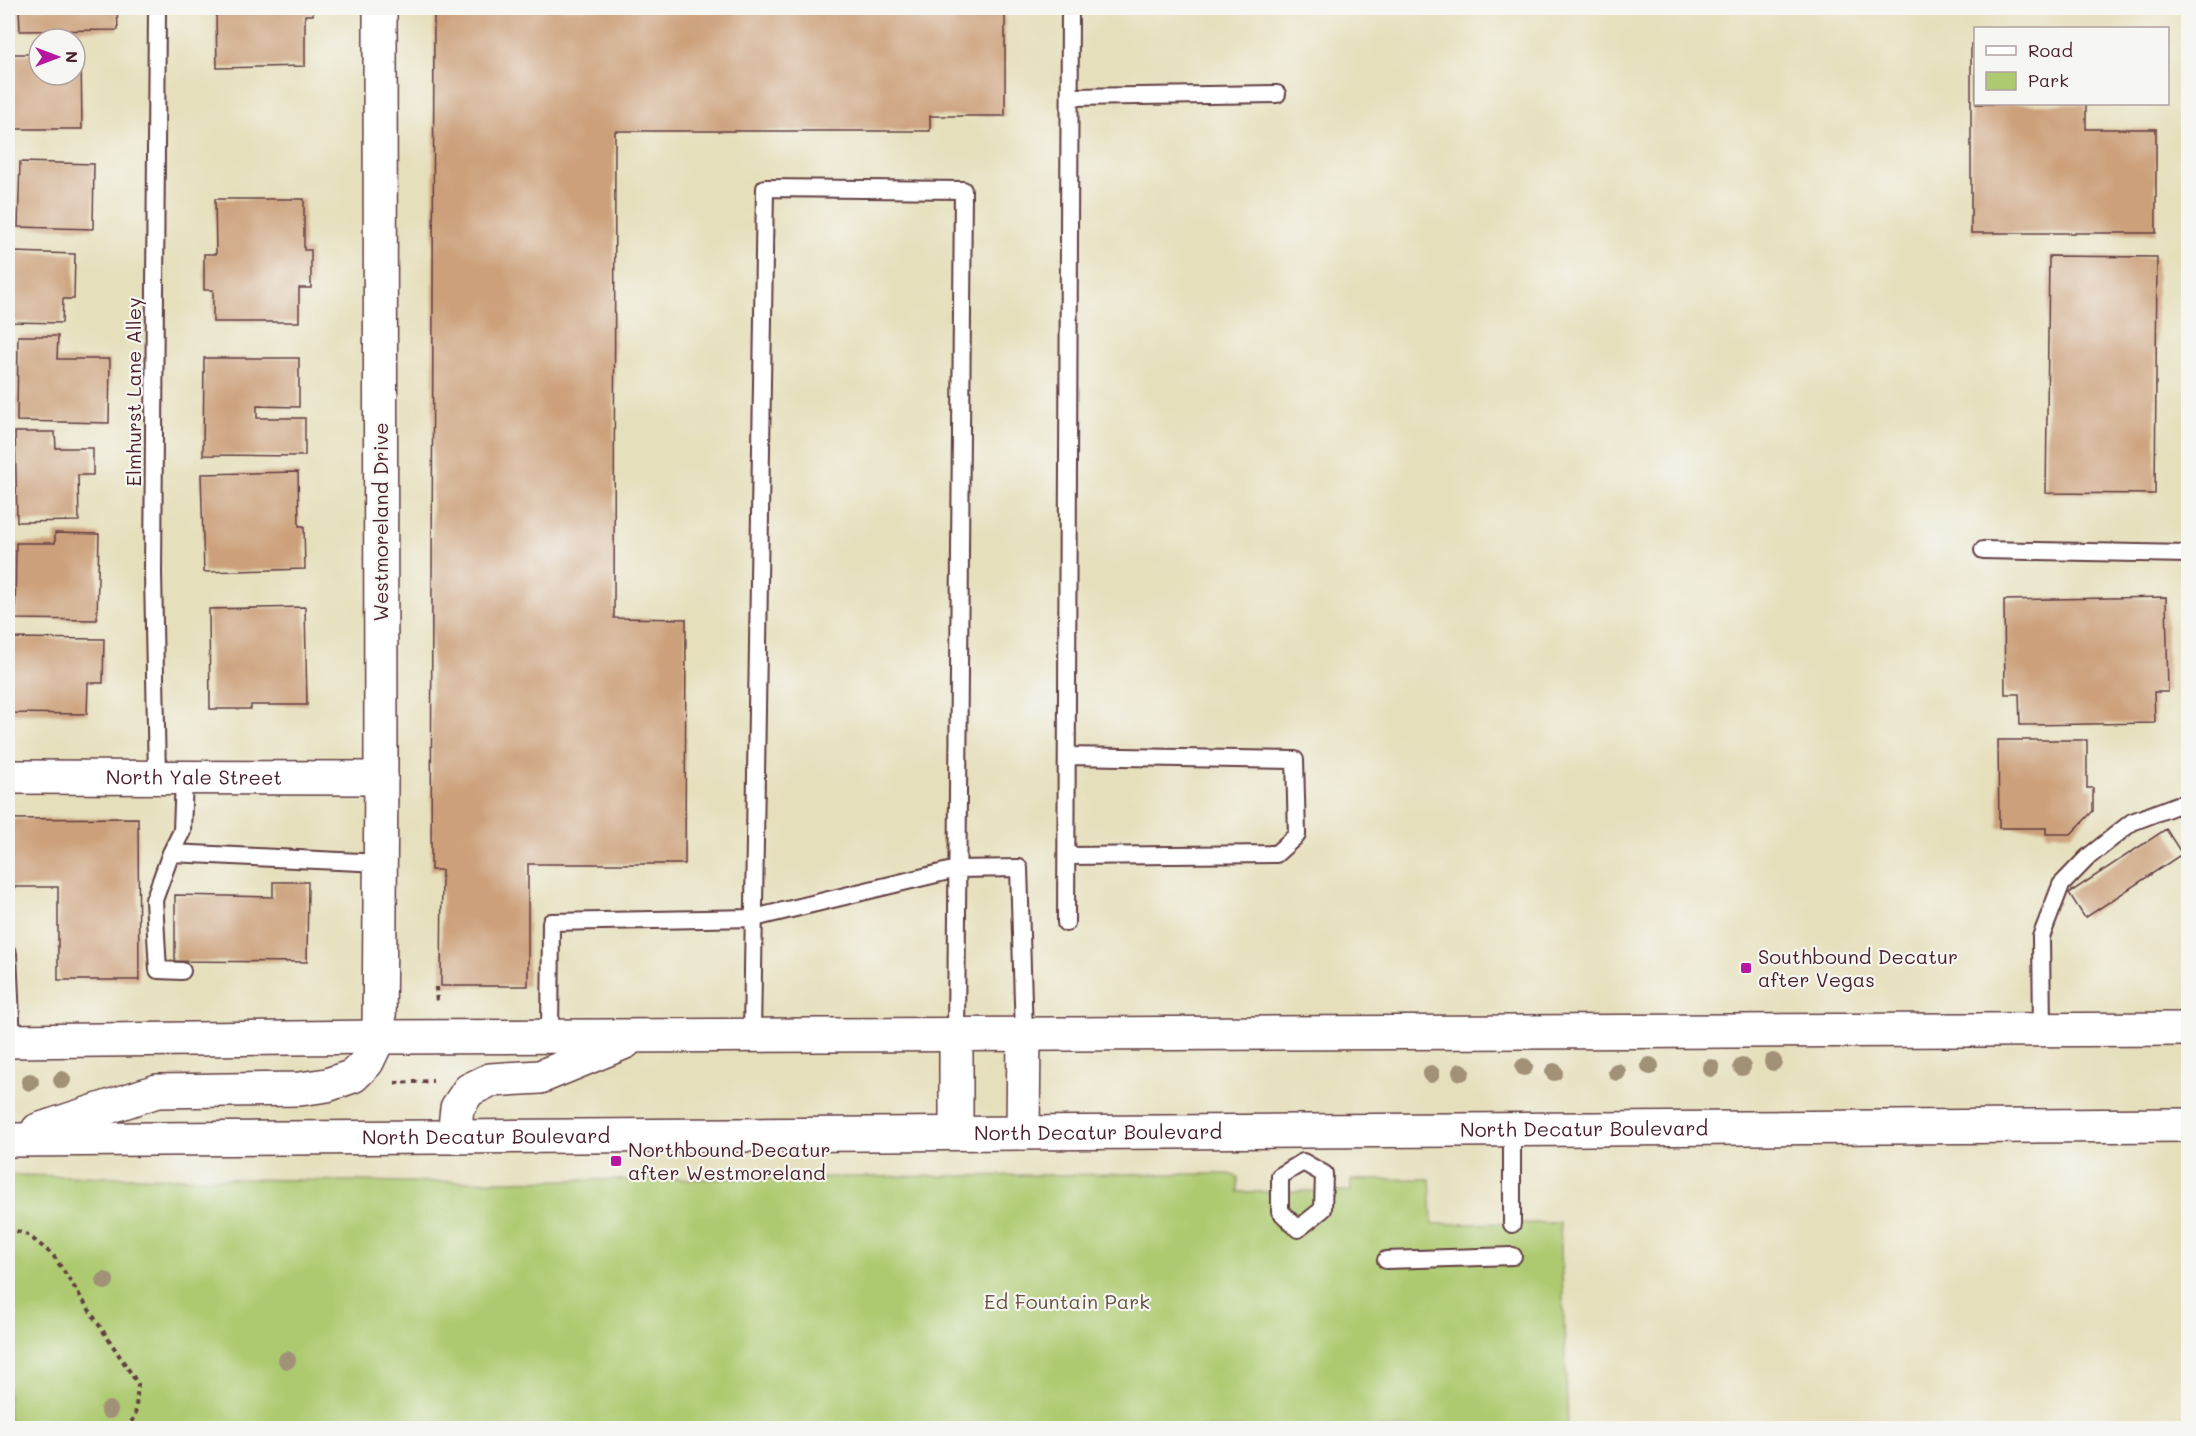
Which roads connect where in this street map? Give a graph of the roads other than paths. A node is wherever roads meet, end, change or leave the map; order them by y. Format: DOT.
graph roads {
  1 [pos="156,8"];
  2 [pos="380,8"];
  3 [pos="1070,8"];
  4 [pos="1278,94"];
  5 [pos="1070,97"];
  6 [pos="1983,550"];
  7 [pos="2188,554"];
  8 [pos="1066,756"];
  9 [pos="8,777"];
  10 [pos="171,777"];
  11 [pos="381,778"];
  12 [pos="2188,805"];
  13 [pos="171,853"];
  14 [pos="1066,856"];
  15 [pos="381,863"];
  16 [pos="957,869"];
  17 [pos="754,918"];
  18 [pos="1066,923"];
  19 [pos="8,954"];
  20 [pos="182,970"];
  21 [pos="2188,1029"];
  22 [pos="2042,1030"];
  23 [pos="956,1035"];
  24 [pos="1024,1035"];
  25 [pos="550,1036"];
  26 [pos="640,1036"];
  27 [pos="752,1036"];
  28 [pos="378,1037"];
  29 [pos="10,1041"];
  30 [pos="2188,1125"];
  31 [pos="1512,1130"];
  32 [pos="956,1133"];
  33 [pos="1023,1133"];
  34 [pos="454,1137"];
  35 [pos="8,1140"];
  36 [pos="1512,1224"];
  37 [pos="1513,1256"];
  38 [pos="1386,1260"];
  1 -- 10 [label="lane, Elmhurst Lane Alley"];
  2 -- 11 [label="main road, Westmoreland Drive"];
  3 -- 5 [label="lane"];
  4 -- 5 [label="lane"];
  5 -- 8 [label="lane"];
  6 -- 7 [label="lane"];
  8 -- 14 [label="lane"];
  8 -- 14 [label="lane"];
  9 -- 10 [label="main road, North Yale Street"];
  10 -- 11 [label="main road, North Yale Street"];
  10 -- 13 [label="lane, Elmhurst Lane Alley"];
  11 -- 15 [label="main road, Westmoreland Drive"];
  12 -- 22 [label="lane"];
  13 -- 15 [label="lane"];
  13 -- 20 [label="lane, Elmhurst Lane Alley"];
  14 -- 18 [label="lane"];
  15 -- 28 [label="main road, Westmoreland Drive"];
  16 -- 17 [label="lane"];
  16 -- 17 [label="lane"];
  16 -- 23 [label="lane"];
  16 -- 24 [label="lane"];
  17 -- 25 [label="lane"];
  17 -- 27 [label="lane"];
  19 -- 29 [label="lane"];
  21 -- 22 [label="main road"];
  22 -- 24 [label="main road"];
  23 -- 24 [label="main road"];
  23 -- 27 [label="main road"];
  23 -- 32 [label="main road"];
  24 -- 33 [label="main road"];
  25 -- 26 [label="main road"];
  25 -- 28 [label="main road"];
  26 -- 27 [label="main road"];
  26 -- 34 [label="main road"];
  28 -- 29 [label="main road"];
  28 -- 35 [label="main road"];
  30 -- 31 [label="main road, North Decatur Boulevard"];
  31 -- 33 [label="main road, North Decatur Boulevard"];
  31 -- 36 [label="lane"];
  32 -- 33 [label="main road, North Decatur Boulevard"];
  32 -- 34 [label="main road, North Decatur Boulevard"];
  34 -- 35 [label="main road, North Decatur Boulevard"];
  37 -- 38 [label="lane"];
}
